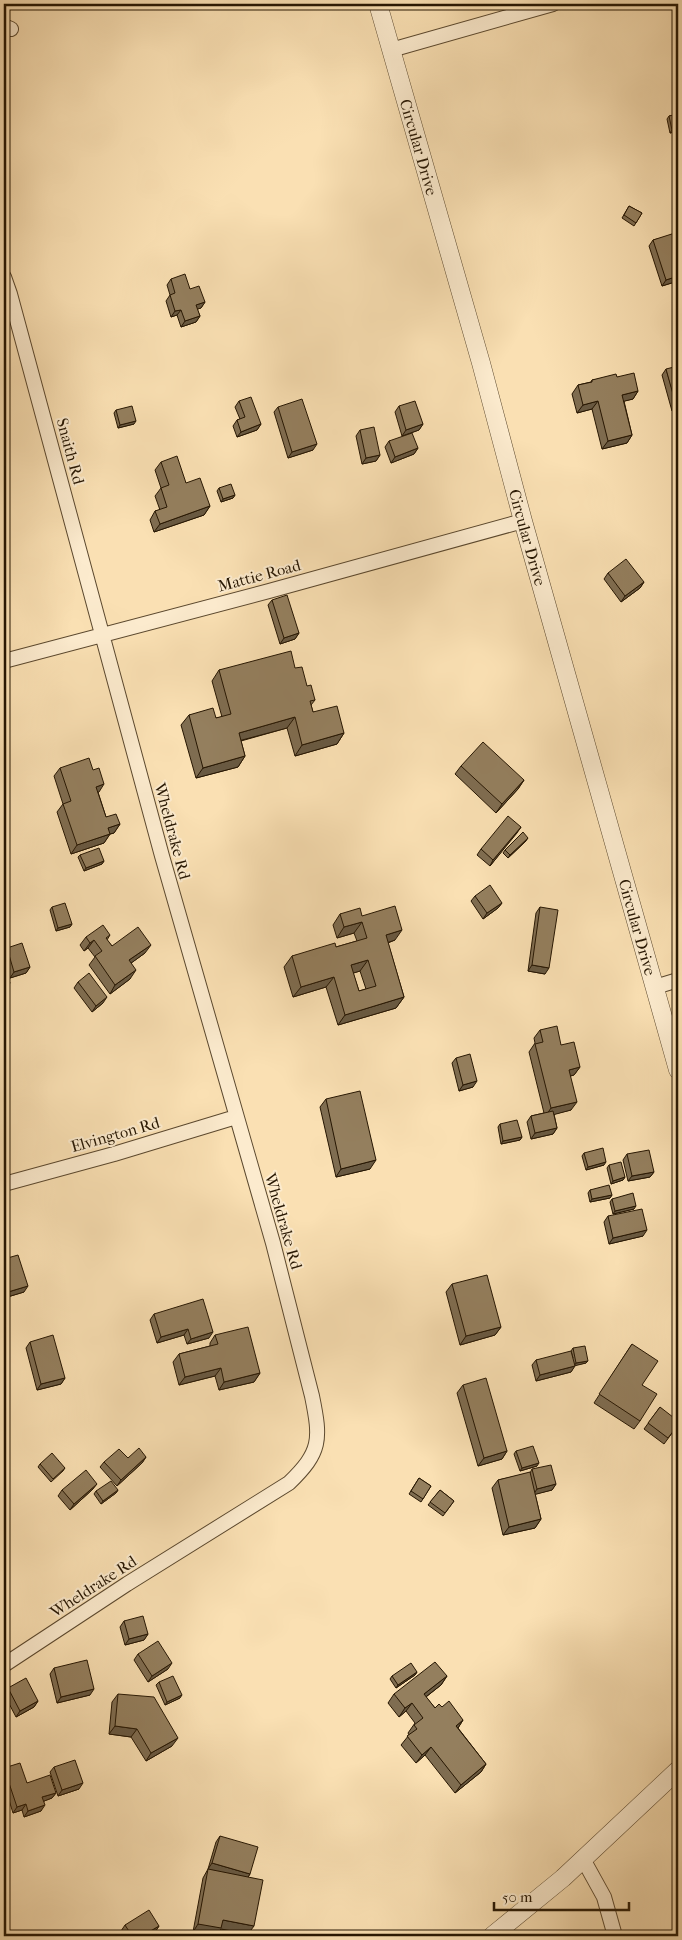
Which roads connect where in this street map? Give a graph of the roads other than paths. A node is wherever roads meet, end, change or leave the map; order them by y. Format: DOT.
graph roads {
  1 [pos="378,4"];
  2 [pos="553,4"];
  3 [pos="390,50"];
  4 [pos="4,277"];
  5 [pos="523,521"];
  6 [pos="102,635"];
  7 [pos="4,662"];
  8 [pos="678,980"];
  9 [pos="655,987"];
  10 [pos="678,1070"];
  11 [pos="236,1117"];
  12 [pos="4,1184"];
  13 [pos="4,1665"];
  14 [pos="678,1770"];
  15 [pos="583,1859"];
  16 [pos="492,1936"];
  17 [pos="615,1936"];
  1 -- 3 [label="street, Circular Drive"];
  2 -- 3 [label="street"];
  3 -- 5 [label="street, Circular Drive"];
  4 -- 6 [label="street, Snaith Rd"];
  5 -- 6 [label="street, Mattie Road"];
  5 -- 9 [label="street, Circular Drive"];
  6 -- 7 [label="street, Mattie Road"];
  6 -- 11 [label="street, Wheldrake Rd"];
  8 -- 9 [label="street"];
  9 -- 10 [label="street, Circular Drive"];
  11 -- 12 [label="street, Elvington Rd"];
  11 -- 13 [label="street, Wheldrake Rd"];
  14 -- 15 [label="street"];
  15 -- 16 [label="street"];
  15 -- 17 [label="street"];
}
